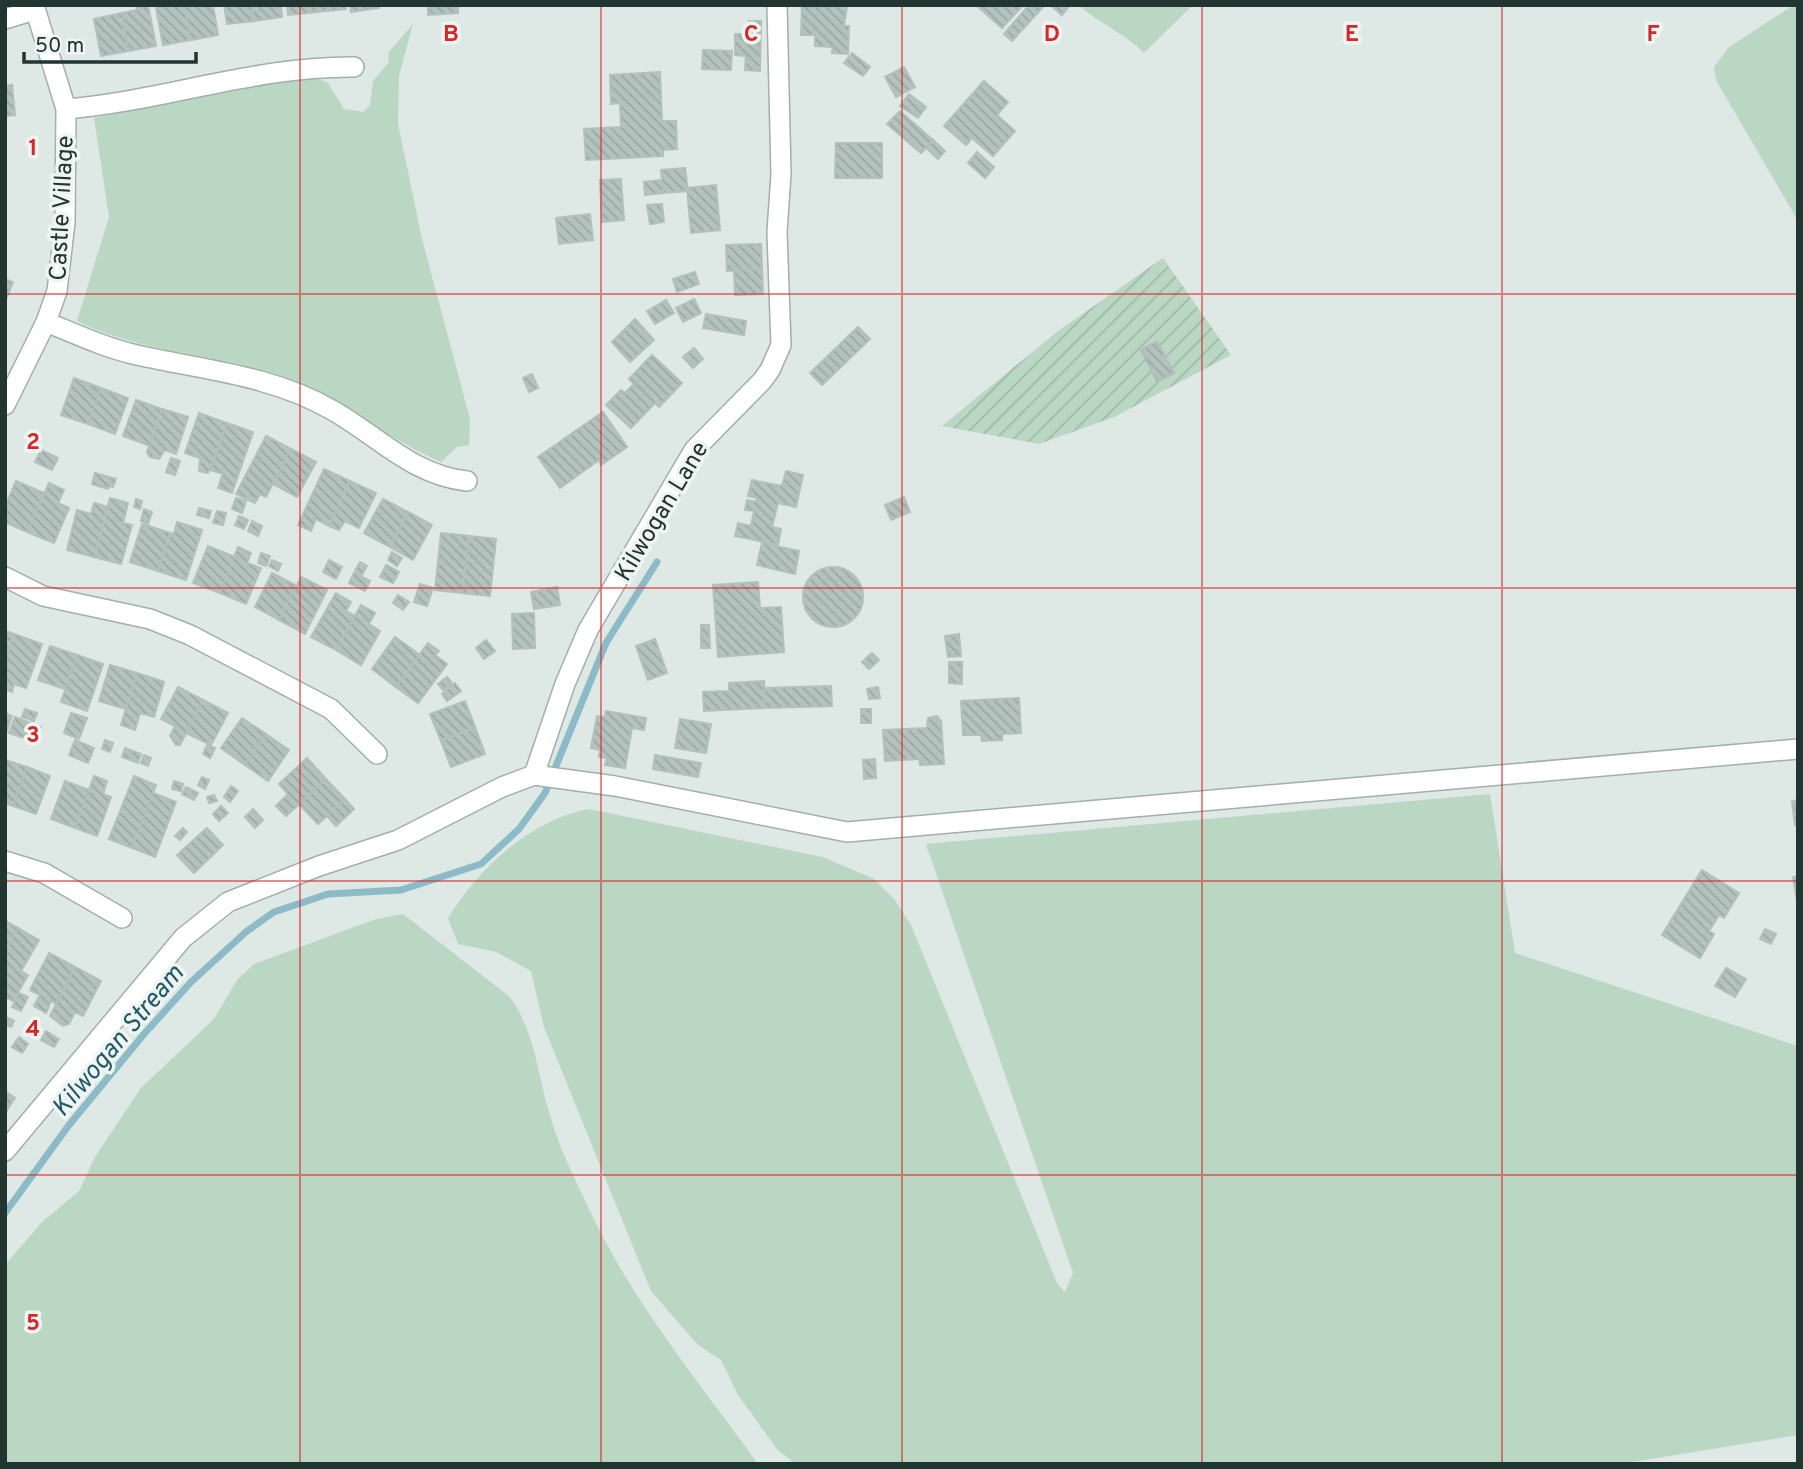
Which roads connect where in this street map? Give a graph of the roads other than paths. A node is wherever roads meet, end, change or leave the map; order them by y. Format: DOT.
graph roads {
  1 [pos="777,5"];
  2 [pos="34,7"];
  3 [pos="5,19"];
  4 [pos="354,67"];
  5 [pos="66,108"];
  6 [pos="46,322"];
  7 [pos="5,405"];
  8 [pos="467,481"];
  9 [pos="5,578"];
  10 [pos="1798,749"];
  11 [pos="377,754"];
  12 [pos="539,776"];
  13 [pos="5,861"];
  14 [pos="122,918"];
  15 [pos="5,1151"];
  1 -- 12 [label="street, Kilwogan Lane"];
  2 -- 3 [label="street"];
  2 -- 5 [label="street, Castle Village"];
  4 -- 5 [label="street"];
  5 -- 6 [label="street, Castle Village"];
  6 -- 7 [label="street, Castle Village"];
  6 -- 8 [label="street"];
  9 -- 11 [label="street"];
  10 -- 12 [label="street"];
  12 -- 15 [label="street"];
  13 -- 14 [label="street"];
}
